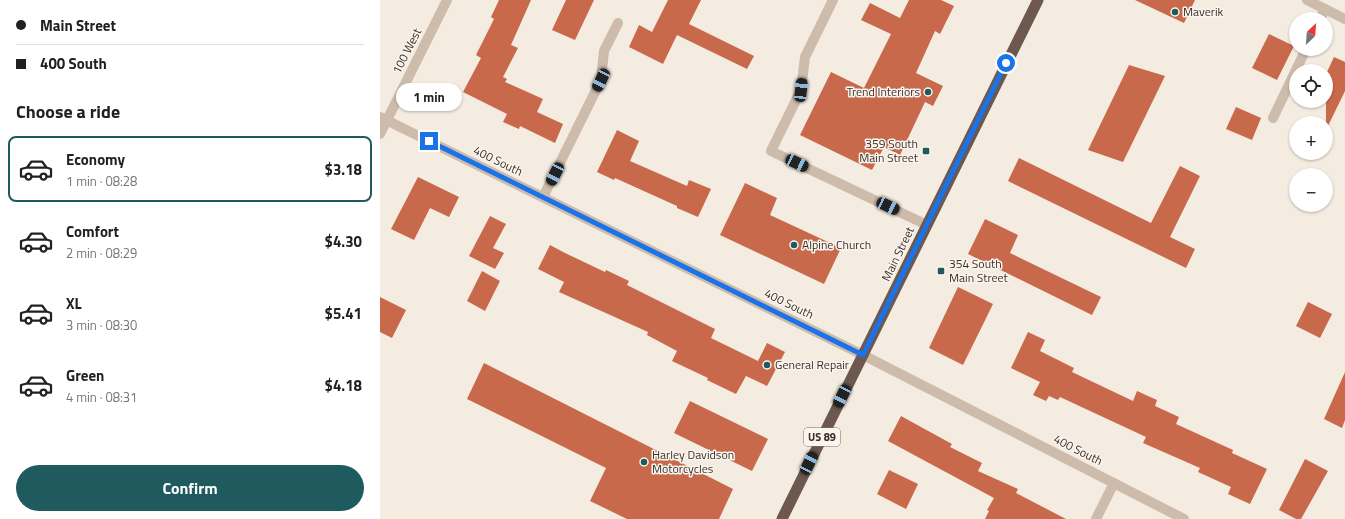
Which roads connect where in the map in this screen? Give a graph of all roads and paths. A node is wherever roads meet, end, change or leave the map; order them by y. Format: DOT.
graph roads {
  1 [pos="447,0"];
  2 [pos="832,0"];
  3 [pos="1038,0"];
  4 [pos="1307,0"];
  5 [pos="1325,9"];
  6 [pos="1324,12"];
  7 [pos="1345,19"];
  8 [pos="618,23"];
  9 [pos="1303,56"];
  10 [pos="1273,118"];
  11 [pos="383,119"];
  12 [pos="380,134"];
  13 [pos="543,197"];
  14 [pos="927,225"];
  15 [pos="863,355"];
  16 [pos="1114,484"];
  17 [pos="782,519"];
  18 [pos="1096,519"];
  19 [pos="1184,519"];
  1 -- 11 [label="street, 100 West"];
  2 -- 14 [label="street"];
  3 -- 14 [label="highway, Main Street / US 89"];
  4 -- 5 [label="street"];
  5 -- 6 [label="street"];
  5 -- 7 [label="street"];
  8 -- 13 [label="street"];
  9 -- 10 [label="street"];
  11 -- 12 [label="street, 100 West"];
  11 -- 13 [label="street, 400 South"];
  13 -- 15 [label="street, 400 South"];
  14 -- 15 [label="highway, Main Street / US 89"];
  15 -- 16 [label="street, 400 South"];
  15 -- 17 [label="highway, Main Street / US 89"];
  16 -- 18 [label="street"];
  16 -- 19 [label="street, 400 South"];
}
